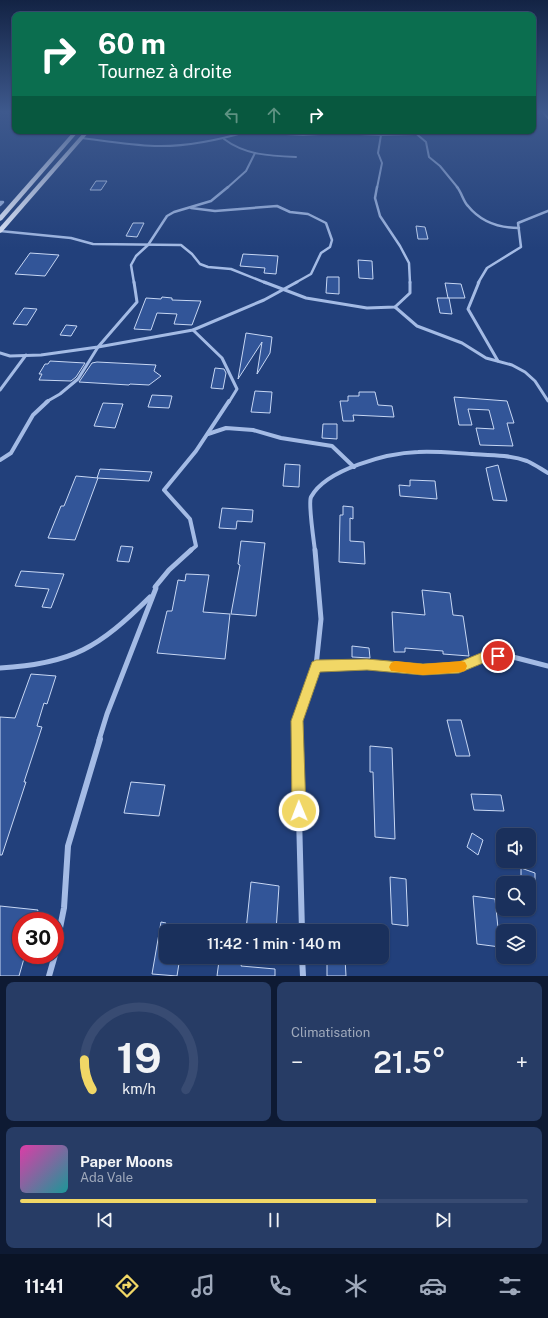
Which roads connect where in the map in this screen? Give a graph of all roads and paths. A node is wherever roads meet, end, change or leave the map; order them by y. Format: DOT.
graph roads {
  1 [pos="54,158"];
  2 [pos="65,158"];
  3 [pos="253,158"];
  4 [pos="378,158"];
  5 [pos="430,158"];
  6 [pos="0,202"];
  7 [pos="0,205"];
  8 [pos="191,208"];
  9 [pos="548,211"];
  10 [pos="0,219"];
  11 [pos="519,228"];
  12 [pos="0,231"];
  13 [pos="148,245"];
  14 [pos="284,289"];
  15 [pos="395,307"];
  16 [pos="193,330"];
  17 [pos="98,347"];
  18 [pos="0,353"];
  19 [pos="26,355"];
  20 [pos="498,361"];
  21 [pos="0,390"];
  22 [pos="548,401"];
  23 [pos="208,434"];
  24 [pos="0,460"];
  25 [pos="354,467"];
  26 [pos="548,473"];
  27 [pos="152,596"];
  28 [pos="316,666"];
  29 [pos="548,666"];
  30 [pos="0,668"];
  31 [pos="64,912"];
  32 [pos="302,924"];
  33 [pos="52,964"];
  34 [pos="302,964"];
  35 [pos="49,976"];
  36 [pos="303,976"];
  1 -- 10 [label="main road"];
  2 -- 12 [label="main road"];
  3 -- 8 [label="street"];
  4 -- 15 [label="street"];
  5 -- 11 [label="street"];
  6 -- 7 [label="street"];
  8 -- 13 [label="street"];
  8 -- 14 [label="street"];
  9 -- 11 [label="street"];
  11 -- 20 [label="street"];
  12 -- 13 [label="street"];
  13 -- 14 [label="street"];
  13 -- 17 [label="street"];
  14 -- 15 [label="street"];
  14 -- 16 [label="street"];
  15 -- 20 [label="street"];
  16 -- 17 [label="street"];
  16 -- 23 [label="street"];
  17 -- 19 [label="street"];
  17 -- 24 [label="street"];
  18 -- 19 [label="street"];
  19 -- 21 [label="street"];
  20 -- 22 [label="street"];
  23 -- 25 [label="street"];
  23 -- 27 [label="street"];
  25 -- 26 [label="street"];
  25 -- 28 [label="street"];
  27 -- 30 [label="street"];
  27 -- 31 [label="street"];
  28 -- 29 [label="street"];
  28 -- 32 [label="street"];
  33 -- 35 [label="street"];
  34 -- 36 [label="street"];
}
